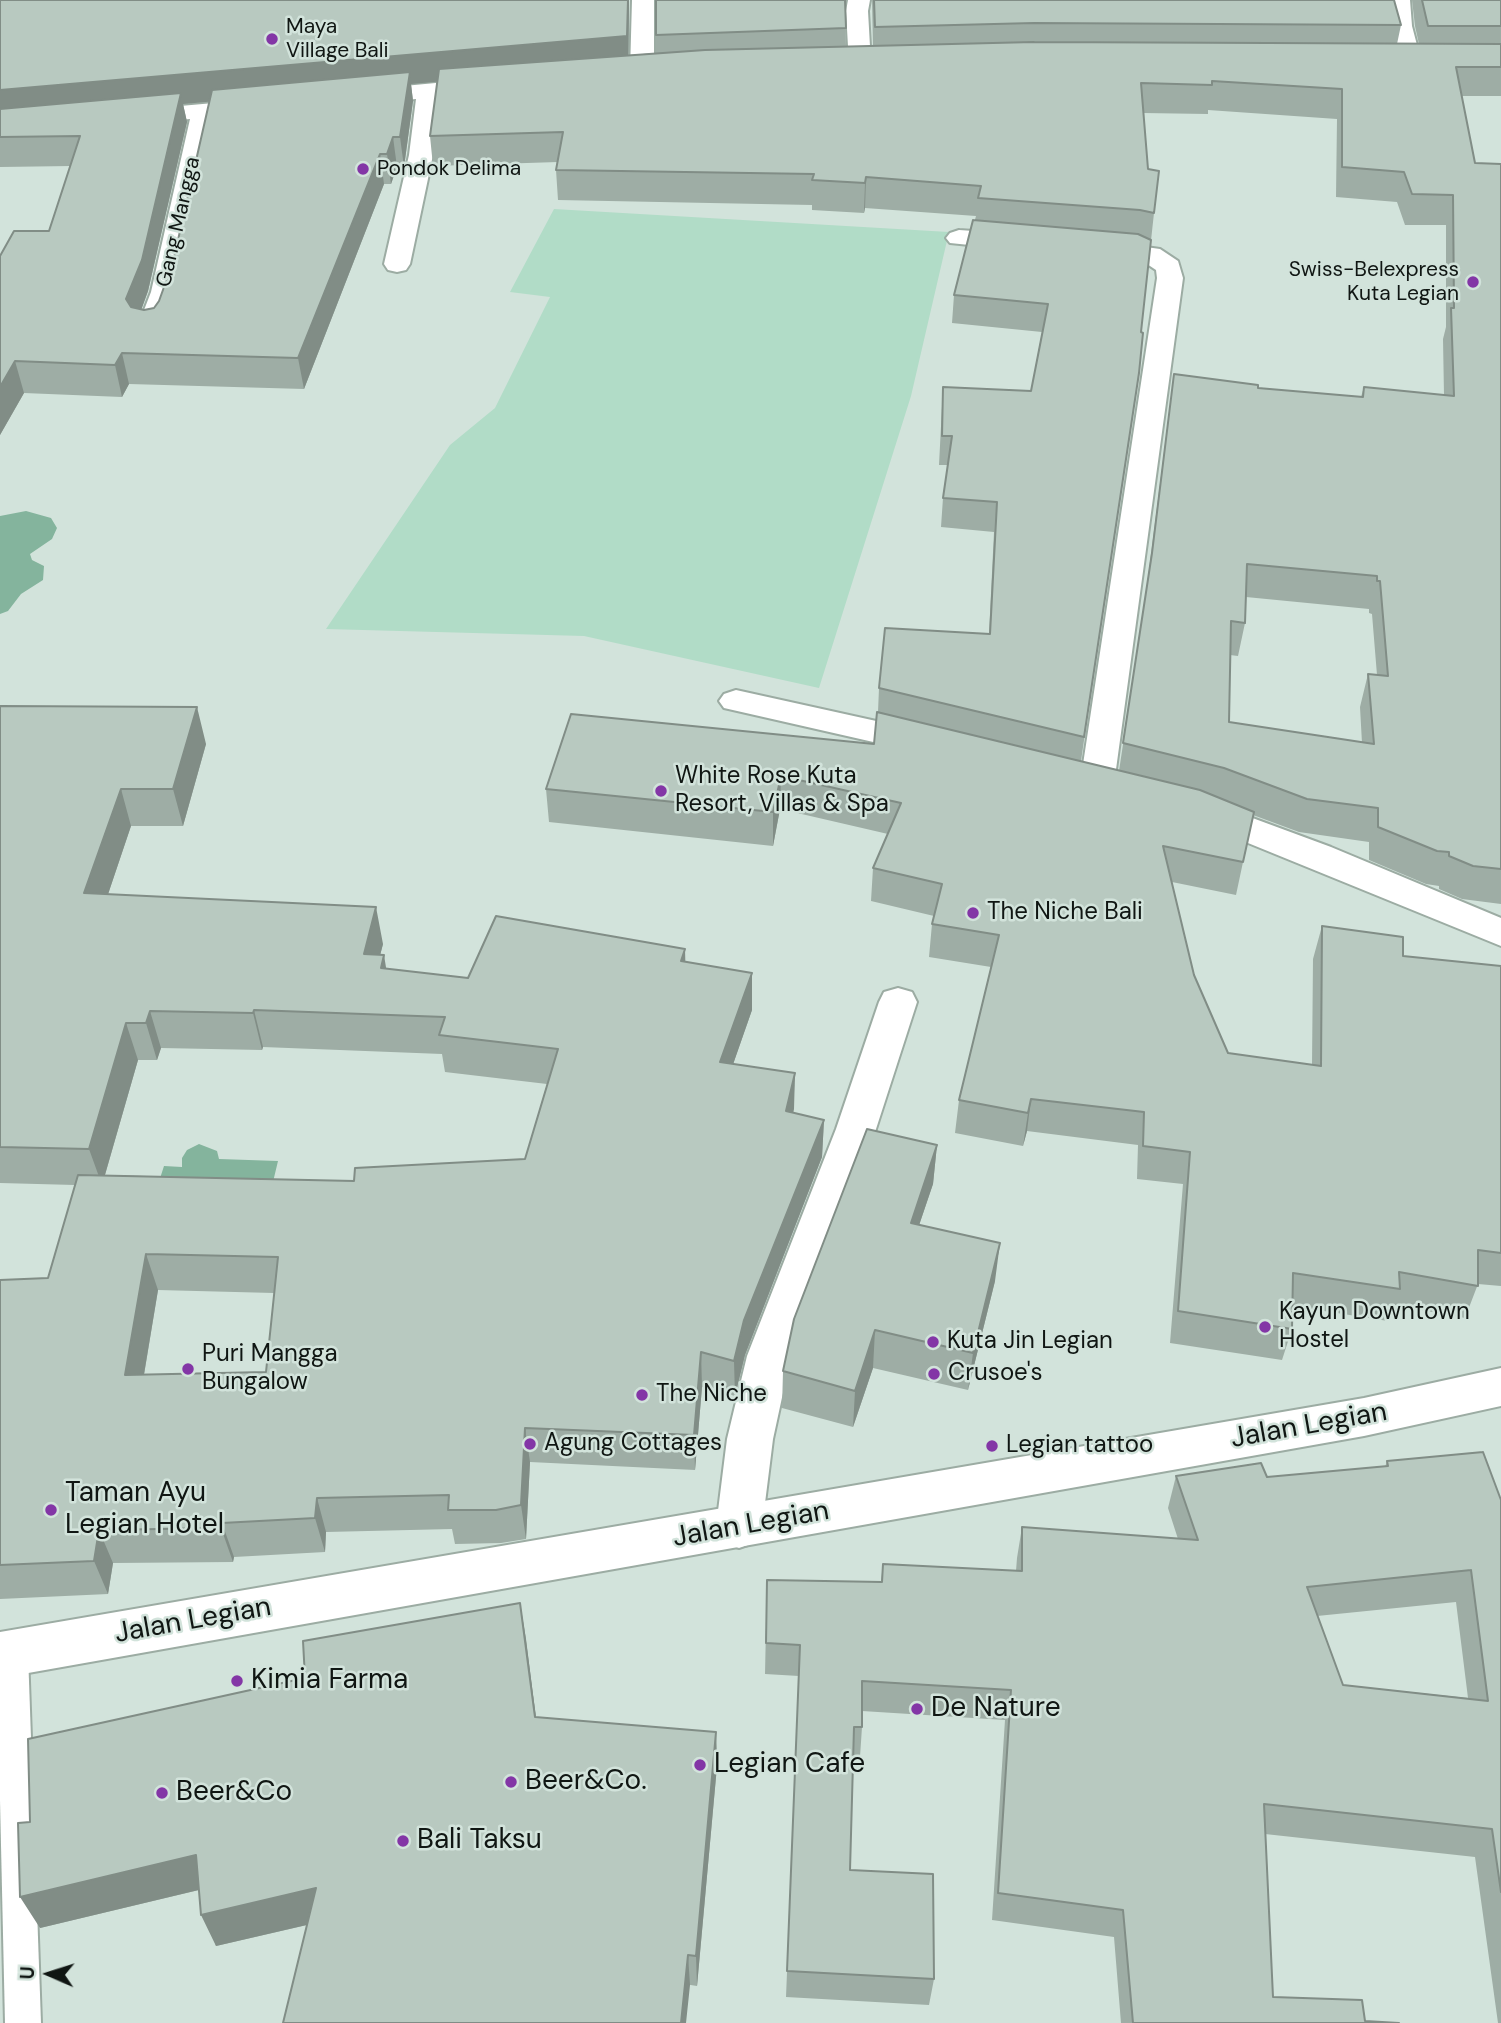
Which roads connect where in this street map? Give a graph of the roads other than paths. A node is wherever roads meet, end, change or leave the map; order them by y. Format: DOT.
graph roads {
  1 [pos="643,0"];
  2 [pos="859,0"];
  3 [pos="1398,0"];
  4 [pos="860,64"];
  5 [pos="886,64"];
  6 [pos="1437,64"];
  7 [pos="833,65"];
  8 [pos="667,71"];
  9 [pos="517,82"];
  10 [pos="429,90"];
  11 [pos="336,99"];
  12 [pos="283,104"];
  13 [pos="204,111"];
  14 [pos="108,120"];
  15 [pos="959,238"];
  16 [pos="397,264"];
  17 [pos="150,331"];
  18 [pos="736,701"];
  19 [pos="959,750"];
  20 [pos="1098,784"];
  21 [pos="1164,801"];
  22 [pos="1501,933"];
  23 [pos="898,1002"];
  24 [pos="1501,1387"];
  25 [pos="739,1527"];
  26 [pos="6,1654"];
  27 [pos="23,2023"];
  1 -- 8 [label="street"];
  2 -- 4 [label="street"];
  3 -- 6 [label="street"];
  4 -- 5 [label="street"];
  4 -- 7 [label="street"];
  9 -- 10 [label="street"];
  10 -- 11 [label="street"];
  10 -- 16 [label="street"];
  12 -- 13 [label="street"];
  13 -- 14 [label="street"];
  13 -- 17 [label="street, Gang Mangga"];
  15 -- 20 [label="street"];
  18 -- 19 [label="street"];
  21 -- 22 [label="street"];
  23 -- 25 [label="street"];
  24 -- 25 [label="street, Jalan Legian"];
  25 -- 26 [label="street, Jalan Legian"];
  26 -- 27 [label="lane"];
}
